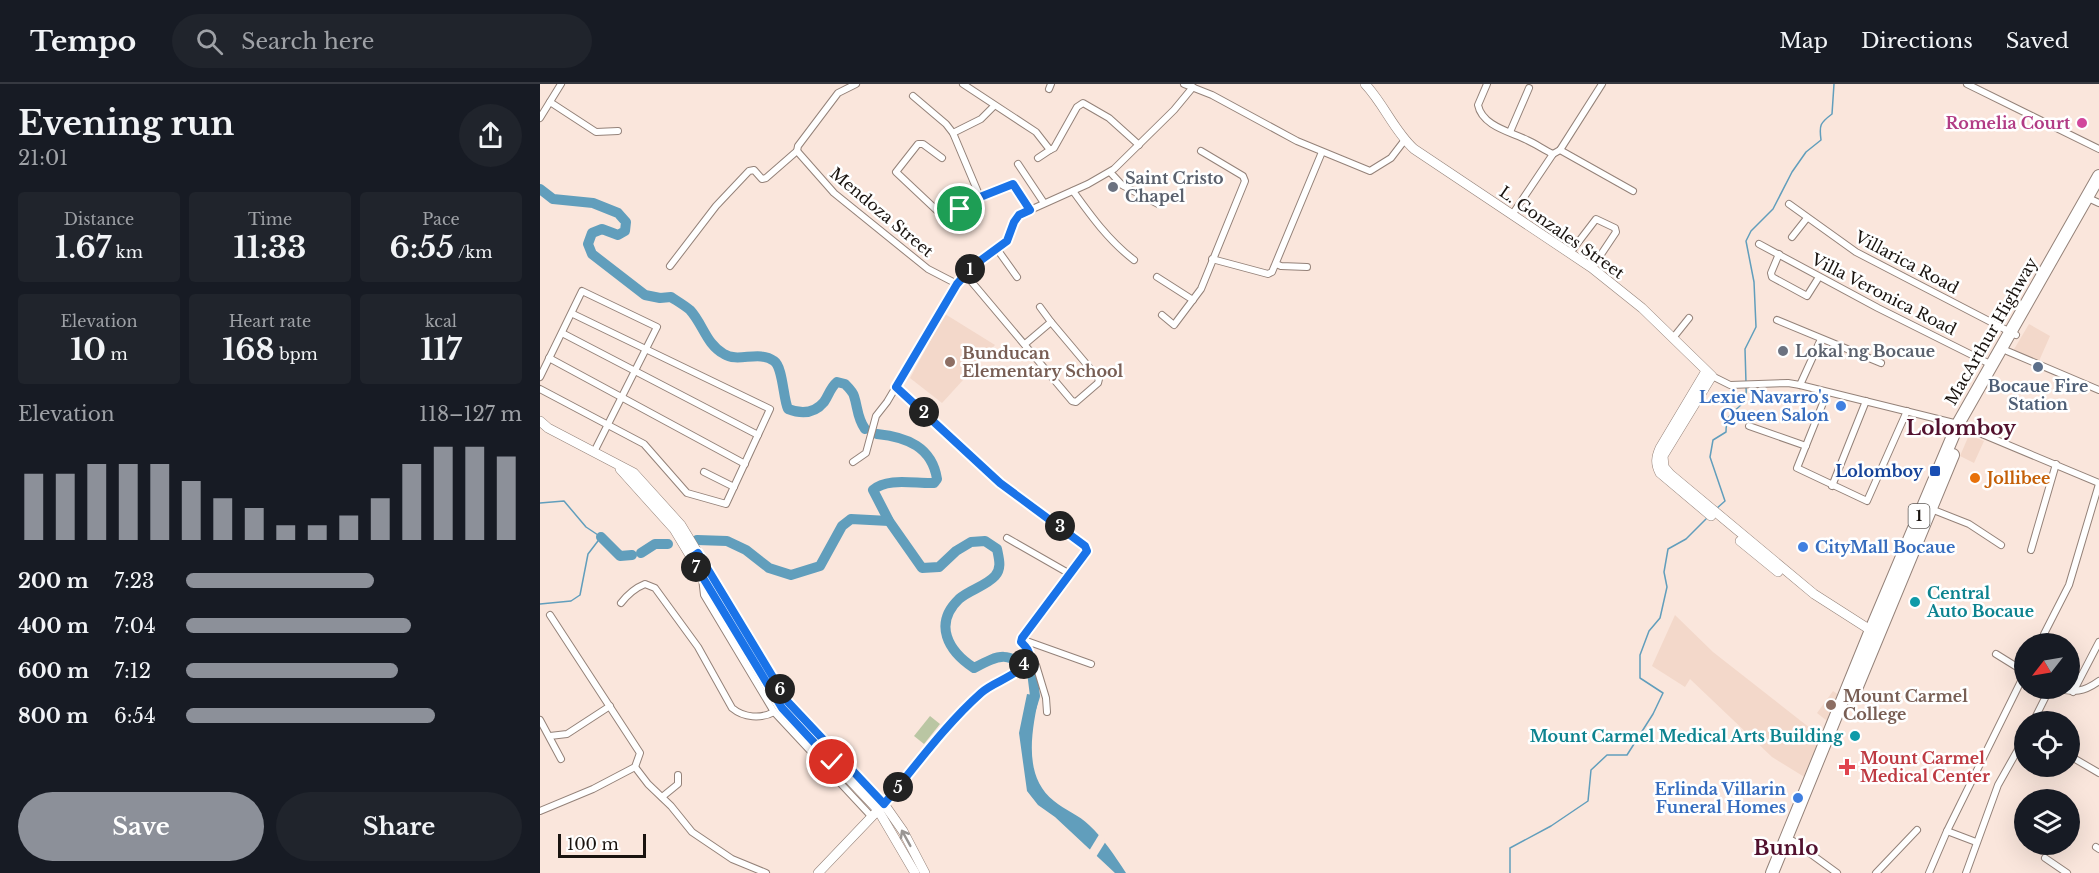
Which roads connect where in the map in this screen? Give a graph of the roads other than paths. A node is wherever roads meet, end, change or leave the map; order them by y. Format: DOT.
graph roads {
  1 [pos="561,84"];
  2 [pos="856,84"];
  3 [pos="963,84"];
  4 [pos="1184,84"];
  5 [pos="1365,84"];
  6 [pos="1487,84"];
  7 [pos="1602,84"];
  8 [pos="1967,84"];
  9 [pos="1193,87"];
  10 [pos="1529,87"];
  11 [pos="913,96"];
  12 [pos="550,102"];
  13 [pos="994,106"];
  14 [pos="540,118"];
  15 [pos="618,131"];
  16 [pos="1509,132"];
  17 [pos="953,133"];
  18 [pos="1404,141"];
  19 [pos="1139,145"];
  20 [pos="2099,149"];
  21 [pos="1050,150"];
  22 [pos="1560,150"];
  23 [pos="797,151"];
  24 [pos="1201,151"];
  25 [pos="1322,152"];
  26 [pos="1553,154"];
  27 [pos="942,158"];
  28 [pos="1038,158"];
  29 [pos="1018,164"];
  30 [pos="1110,172"];
  31 [pos="2099,176"];
  32 [pos="1073,191"];
  33 [pos="1633,191"];
  34 [pos="980,197"];
  35 [pos="2094,199"];
  36 [pos="1044,203"];
  37 [pos="1158,204"];
  38 [pos="1789,204"];
  39 [pos="1030,210"];
  40 [pos="1512,215"];
  41 [pos="1807,218"];
  42 [pos="1792,237"];
  43 [pos="1759,244"];
  44 [pos="997,249"];
  45 [pos="1570,253"];
  46 [pos="1779,254"];
  47 [pos="1212,259"];
  48 [pos="1134,260"];
  49 [pos="1276,264"];
  50 [pos="670,266"];
  51 [pos="1307,267"];
  52 [pos="1592,268"];
  53 [pos="965,274"];
  54 [pos="1017,277"];
  55 [pos="1157,277"];
  56 [pos="1819,277"];
  57 [pos="957,284"];
  58 [pos="1193,300"];
  59 [pos="1040,307"];
  60 [pos="573,314"];
  61 [pos="1162,315"];
  62 [pos="1689,318"];
  63 [pos="1777,320"];
  64 [pos="1052,322"];
  65 [pos="562,333"];
  66 [pos="2013,333"];
  67 [pos="1674,338"];
  68 [pos="1821,339"];
  69 [pos="1025,344"];
  70 [pos="646,348"];
  71 [pos="2007,351"];
  72 [pos="549,358"];
  73 [pos="1881,363"];
  74 [pos="1994,366"];
  75 [pos="635,371"];
  76 [pos="1709,373"];
  77 [pos="540,377"];
  78 [pos="1800,385"];
  79 [pos="896,387"];
  80 [pos="540,388"];
  81 [pos="2099,390"];
  82 [pos="1827,393"];
  83 [pos="621,397"];
  84 [pos="1866,401"];
  85 [pos="1907,411"];
  86 [pos="540,421"];
  87 [pos="607,424"];
  88 [pos="1962,425"];
  89 [pos="1749,426"];
  90 [pos="544,428"];
  91 [pos="758,435"];
  92 [pos="1806,446"];
  93 [pos="594,452"];
  94 [pos="853,462"];
  95 [pos="745,464"];
  96 [pos="2056,464"];
  97 [pos="704,472"];
  98 [pos="2099,483"];
  99 [pos="1832,486"];
  100 [pos="734,487"];
  101 [pos="1931,509"];
  102 [pos="1007,538"];
  103 [pos="2001,544"];
  104 [pos="2031,550"];
  105 [pos="694,556"];
  106 [pos="1070,574"];
  107 [pos="702,577"];
  108 [pos="621,603"];
  109 [pos="550,615"];
  110 [pos="2045,633"];
  111 [pos="1874,635"];
  112 [pos="1021,639"];
  113 [pos="2099,642"];
  114 [pos="1996,654"];
  115 [pos="1029,656"];
  116 [pos="1091,664"];
  117 [pos="2014,665"];
  118 [pos="2080,679"];
  119 [pos="2099,681"];
  120 [pos="2080,690"];
  121 [pos="2014,694"];
  122 [pos="610,706"];
  123 [pos="1047,711"];
  124 [pos="774,712"];
  125 [pos="540,720"];
  126 [pos="550,736"];
  127 [pos="2014,757"];
  128 [pos="561,759"];
  129 [pos="2080,762"];
  130 [pos="635,767"];
  131 [pos="2099,772"];
  132 [pos="678,775"];
  133 [pos="662,797"];
  134 [pos="878,810"];
  135 [pos="540,811"];
  136 [pos="1917,830"];
  137 [pos="1947,831"];
  138 [pos="1790,839"];
  139 [pos="1976,842"];
  140 [pos="2046,858"];
  141 [pos="766,873"];
  142 [pos="818,873"];
  143 [pos="915,873"];
  144 [pos="925,873"];
  145 [pos="1772,873"];
  146 [pos="1781,873"];
  147 [pos="1837,873"];
  148 [pos="1876,873"];
  149 [pos="1929,873"];
  150 [pos="1966,873"];
  151 [pos="2067,873"];
  1 -- 12 [label="street"];
  2 -- 23 [label="street"];
  3 -- 13 [label="street"];
  4 -- 9 [label="street"];
  5 -- 18 [label="main road, L. Gonzales Street"];
  6 -- 16 [label="street"];
  7 -- 22 [label="street"];
  8 -- 20 [label="street"];
  9 -- 19 [label="street"];
  9 -- 25 [label="street"];
  10 -- 16 [label="street"];
  11 -- 17 [label="street"];
  12 -- 14 [label="street"];
  12 -- 15 [label="street"];
  13 -- 17 [label="street"];
  13 -- 21 [label="street"];
  16 -- 26 [label="street"];
  17 -- 34 [label="street"];
  18 -- 25 [label="street"];
  18 -- 40 [label="main road, L. Gonzales Street"];
  19 -- 21 [label="street"];
  19 -- 30 [label="street"];
  21 -- 28 [label="street"];
  22 -- 26 [label="street"];
  22 -- 33 [label="street"];
  23 -- 50 [label="street"];
  23 -- 57 [label="street, Mendoza Street"];
  24 -- 47 [label="street"];
  25 -- 49 [label="street"];
  26 -- 40 [label="street"];
  27 -- 34 [label="street"];
  29 -- 36 [label="street"];
  30 -- 32 [label="street"];
  30 -- 37 [label="street"];
  31 -- 35 [label="highway, MacArthur Highway / 1"];
  32 -- 36 [label="street"];
  32 -- 48 [label="street"];
  34 -- 39 [label="street"];
  35 -- 66 [label="highway, MacArthur Highway / 1"];
  36 -- 39 [label="street"];
  38 -- 41 [label="street, Villarica Road"];
  39 -- 44 [label="street"];
  40 -- 45 [label="main road, L. Gonzales Street"];
  41 -- 42 [label="street"];
  41 -- 66 [label="street, Villarica Road"];
  43 -- 46 [label="street, Villa Veronica Road"];
  44 -- 53 [label="street"];
  44 -- 54 [label="street"];
  45 -- 52 [label="main road, L. Gonzales Street"];
  45 -- 52 [label="street"];
  46 -- 56 [label="street, Villa Veronica Road"];
  46 -- 56 [label="street"];
  47 -- 49 [label="street"];
  47 -- 58 [label="street"];
  49 -- 51 [label="street"];
  52 -- 67 [label="main road, L. Gonzales Street"];
  53 -- 57 [label="street"];
  53 -- 69 [label="street"];
  55 -- 58 [label="street"];
  56 -- 74 [label="street, Villa Veronica Road"];
  57 -- 79 [label="street"];
  58 -- 61 [label="street"];
  59 -- 64 [label="street"];
  60 -- 65 [label="street"];
  60 -- 70 [label="street"];
  60 -- 70 [label="street"];
  62 -- 67 [label="street"];
  63 -- 68 [label="street"];
  64 -- 69 [label="street"];
  64 -- 69 [label="street"];
  65 -- 72 [label="street"];
  65 -- 75 [label="street"];
  66 -- 71 [label="highway, MacArthur Highway / 1"];
  66 -- 74 [label="highway, MacArthur Highway / 1"];
  67 -- 76 [label="main road, L. Gonzales Street"];
  68 -- 73 [label="street"];
  68 -- 78 [label="street"];
  70 -- 75 [label="street"];
  70 -- 91 [label="street"];
  71 -- 74 [label="highway, MacArthur Highway / 1"];
  71 -- 81 [label="street"];
  72 -- 77 [label="street"];
  72 -- 83 [label="street"];
  74 -- 88 [label="highway, MacArthur Highway / 1"];
  75 -- 83 [label="street"];
  75 -- 91 [label="street"];
  76 -- 78 [label="street, L. Gonzales Street"];
  76 -- 111 [label="main road"];
  78 -- 82 [label="street, L. Gonzales Street"];
  79 -- 94 [label="street"];
  79 -- 106 [label="street"];
  80 -- 87 [label="street"];
  82 -- 84 [label="street, L. Gonzales Street"];
  82 -- 92 [label="street"];
  83 -- 87 [label="street"];
  83 -- 95 [label="street"];
  84 -- 85 [label="street, L. Gonzales Street"];
  84 -- 99 [label="street"];
  85 -- 88 [label="street, L. Gonzales Street"];
  85 -- 99 [label="street"];
  86 -- 90 [label="main road"];
  87 -- 93 [label="street"];
  87 -- 100 [label="street"];
  88 -- 96 [label="street"];
  88 -- 101 [label="highway, MacArthur Highway / 1"];
  88 -- 111 [label="highway, MacArthur Highway / 1"];
  89 -- 92 [label="street"];
  90 -- 93 [label="main road"];
  91 -- 95 [label="street"];
  92 -- 99 [label="street"];
  93 -- 105 [label="main road"];
  95 -- 100 [label="street"];
  96 -- 98 [label="street"];
  96 -- 104 [label="street"];
  97 -- 100 [label="street"];
  98 -- 110 [label="street"];
  101 -- 103 [label="street"];
  101 -- 111 [label="highway, MacArthur Highway / 1"];
  102 -- 106 [label="street"];
  105 -- 107 [label="main road"];
  105 -- 134 [label="main road"];
  106 -- 112 [label="street"];
  107 -- 124 [label="street"];
  107 -- 134 [label="main road"];
  108 -- 124 [label="street"];
  109 -- 122 [label="street"];
  111 -- 138 [label="highway, MacArthur Highway / 1"];
  112 -- 115 [label="street"];
  112 -- 116 [label="street"];
  113 -- 118 [label="street"];
  114 -- 117 [label="street"];
  115 -- 123 [label="street"];
  115 -- 134 [label="street"];
  119 -- 120 [label="street"];
  121 -- 137 [label="street"];
  122 -- 126 [label="street"];
  122 -- 130 [label="street"];
  124 -- 134 [label="street"];
  125 -- 126 [label="street"];
  126 -- 128 [label="street"];
  127 -- 139 [label="street"];
  129 -- 131 [label="street"];
  130 -- 133 [label="street"];
  130 -- 135 [label="street"];
  132 -- 133 [label="street"];
  133 -- 141 [label="street"];
  134 -- 142 [label="main road"];
  134 -- 143 [label="main road"];
  144 -- 134 [label="main road, one-way"];
  136 -- 148 [label="street"];
  137 -- 139 [label="street"];
  137 -- 149 [label="street"];
  138 -- 145 [label="highway, MacArthur Highway / 1"];
  138 -- 146 [label="highway, MacArthur Highway / 1"];
  138 -- 147 [label="street"];
  139 -- 150 [label="street"];
  140 -- 151 [label="street"];
}
